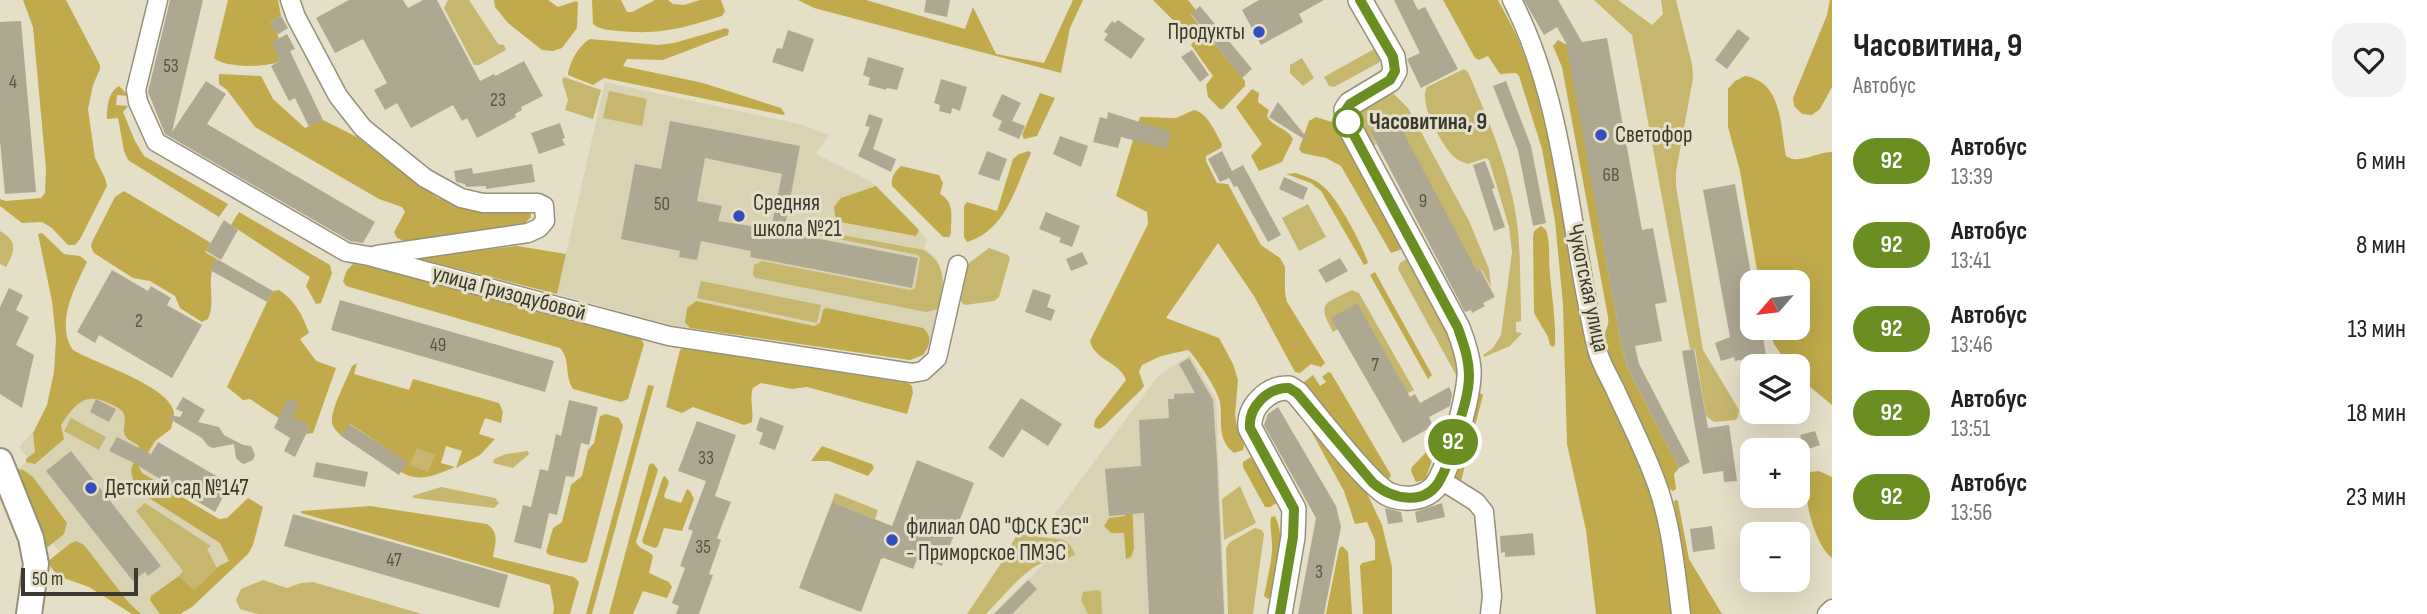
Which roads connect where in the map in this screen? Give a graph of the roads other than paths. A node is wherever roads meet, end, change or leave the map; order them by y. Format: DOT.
graph roads {
  1 [pos="158,0"];
  2 [pos="290,0"];
  3 [pos="1360,0"];
  4 [pos="1512,0"];
  5 [pos="369,256"];
  6 [pos="958,265"];
  7 [pos="0,461"];
  8 [pos="1441,480"];
  9 [pos="1832,609"];
  10 [pos="29,614"];
  11 [pos="1280,614"];
  12 [pos="1490,614"];
  13 [pos="1681,614"];
  14 [pos="1828,614"];
  1 -- 5 [label="street, улица Гризодубовой"];
  2 -- 5 [label="street"];
  3 -- 8 [label="street"];
  4 -- 13 [label="street, Чукотская улица"];
  5 -- 6 [label="street, улица Гризодубовой"];
  7 -- 10 [label="main road"];
  8 -- 11 [label="street"];
  8 -- 12 [label="street"];
  9 -- 14 [label="street"];
}
